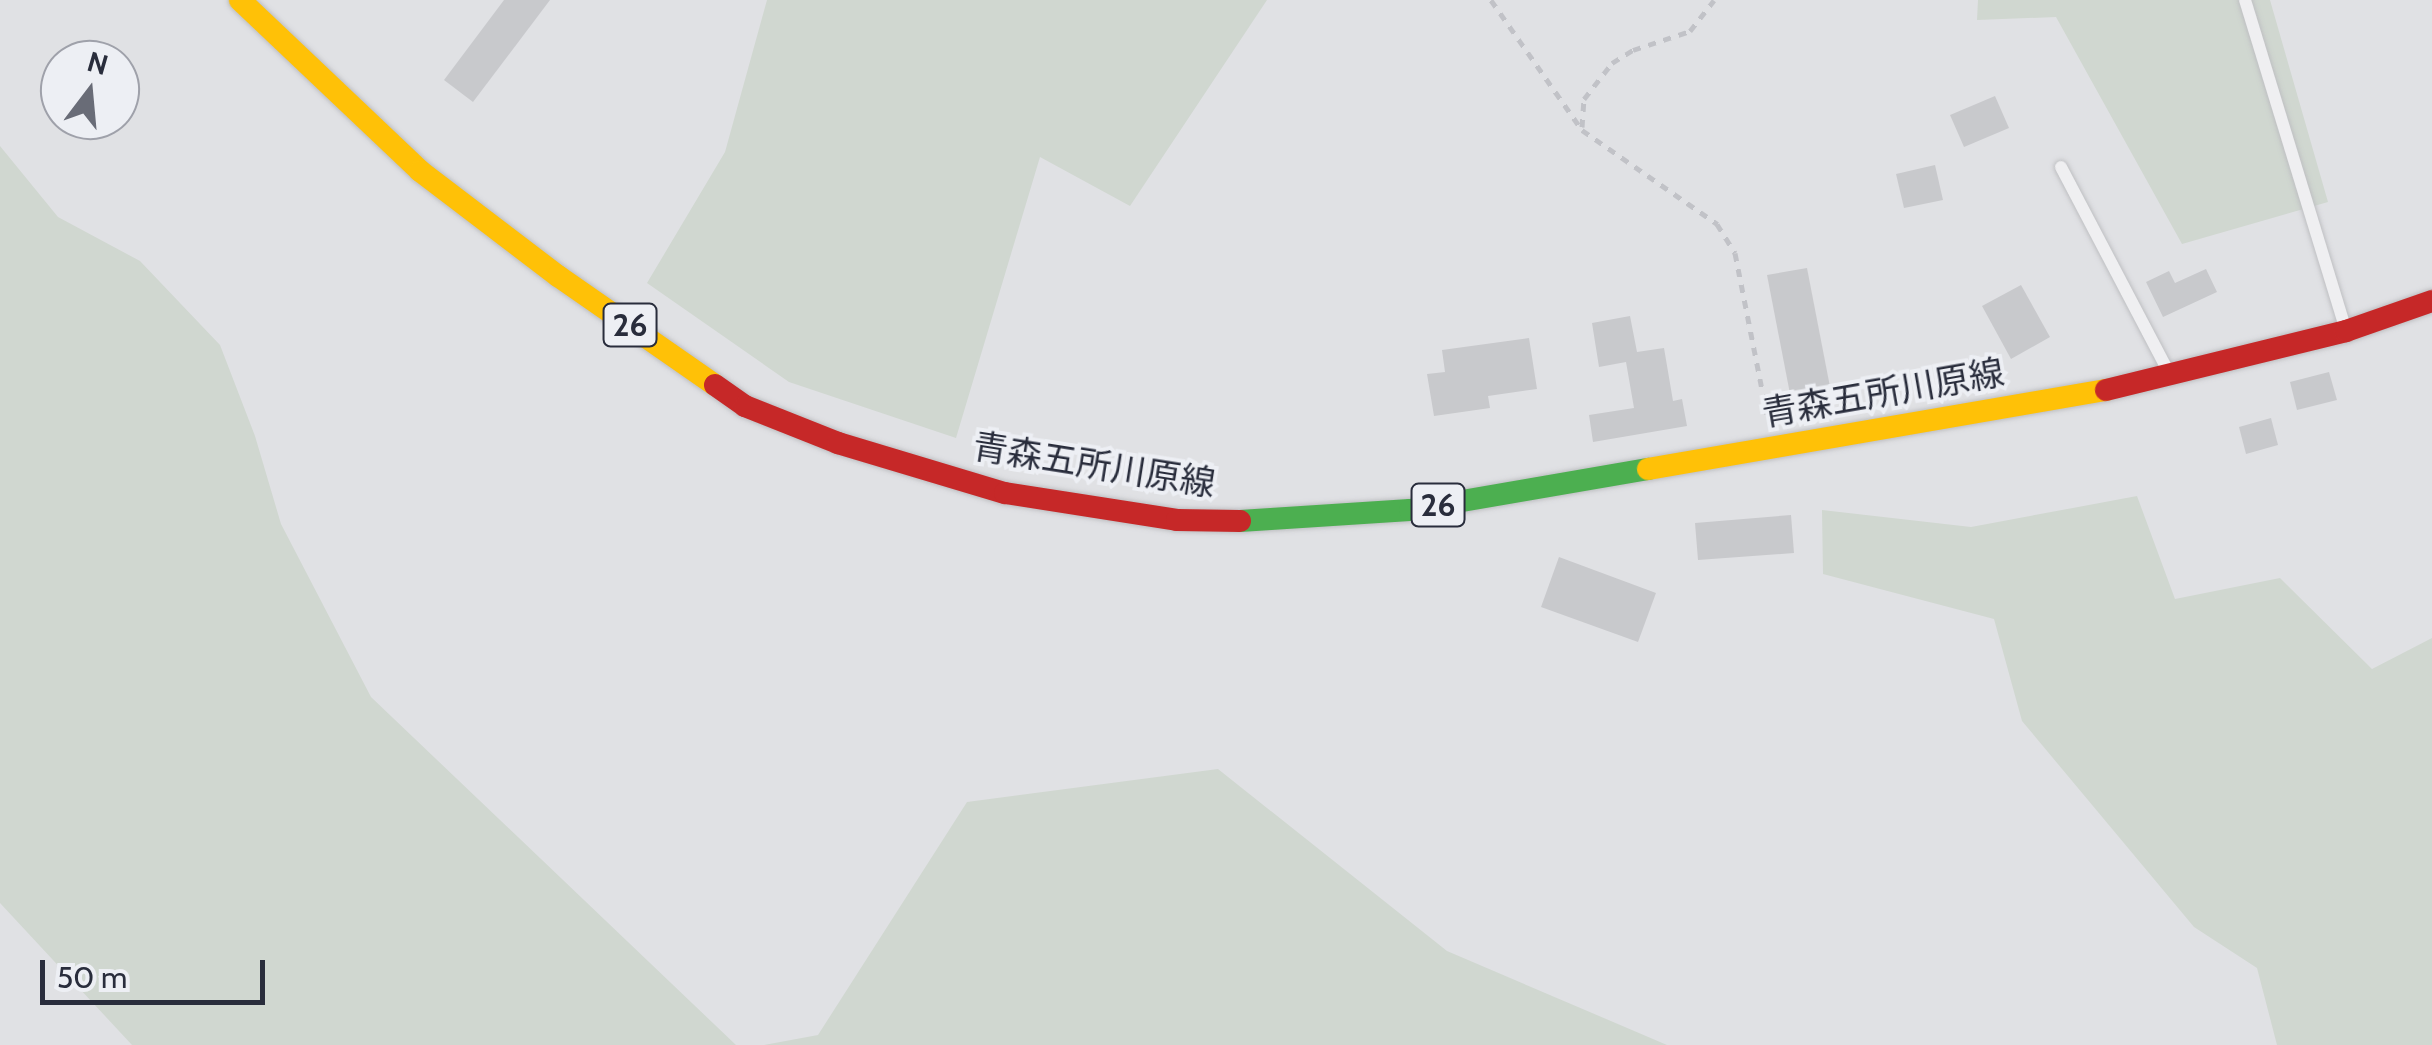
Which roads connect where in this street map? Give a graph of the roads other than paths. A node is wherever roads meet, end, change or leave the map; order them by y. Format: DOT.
graph roads {
  1 [pos="240,0"];
  2 [pos="2245,0"];
  3 [pos="2061,168"];
  4 [pos="2432,301"];
  5 [pos="2346,331"];
  6 [pos="2170,374"];
  1 -- 6 [label="main road, 青森五所川原線 / 26"];
  2 -- 5 [label="lane"];
  3 -- 6 [label="lane"];
  4 -- 5 [label="main road, 青森五所川原線 / 26"];
  5 -- 6 [label="main road, 青森五所川原線 / 26"];
}
